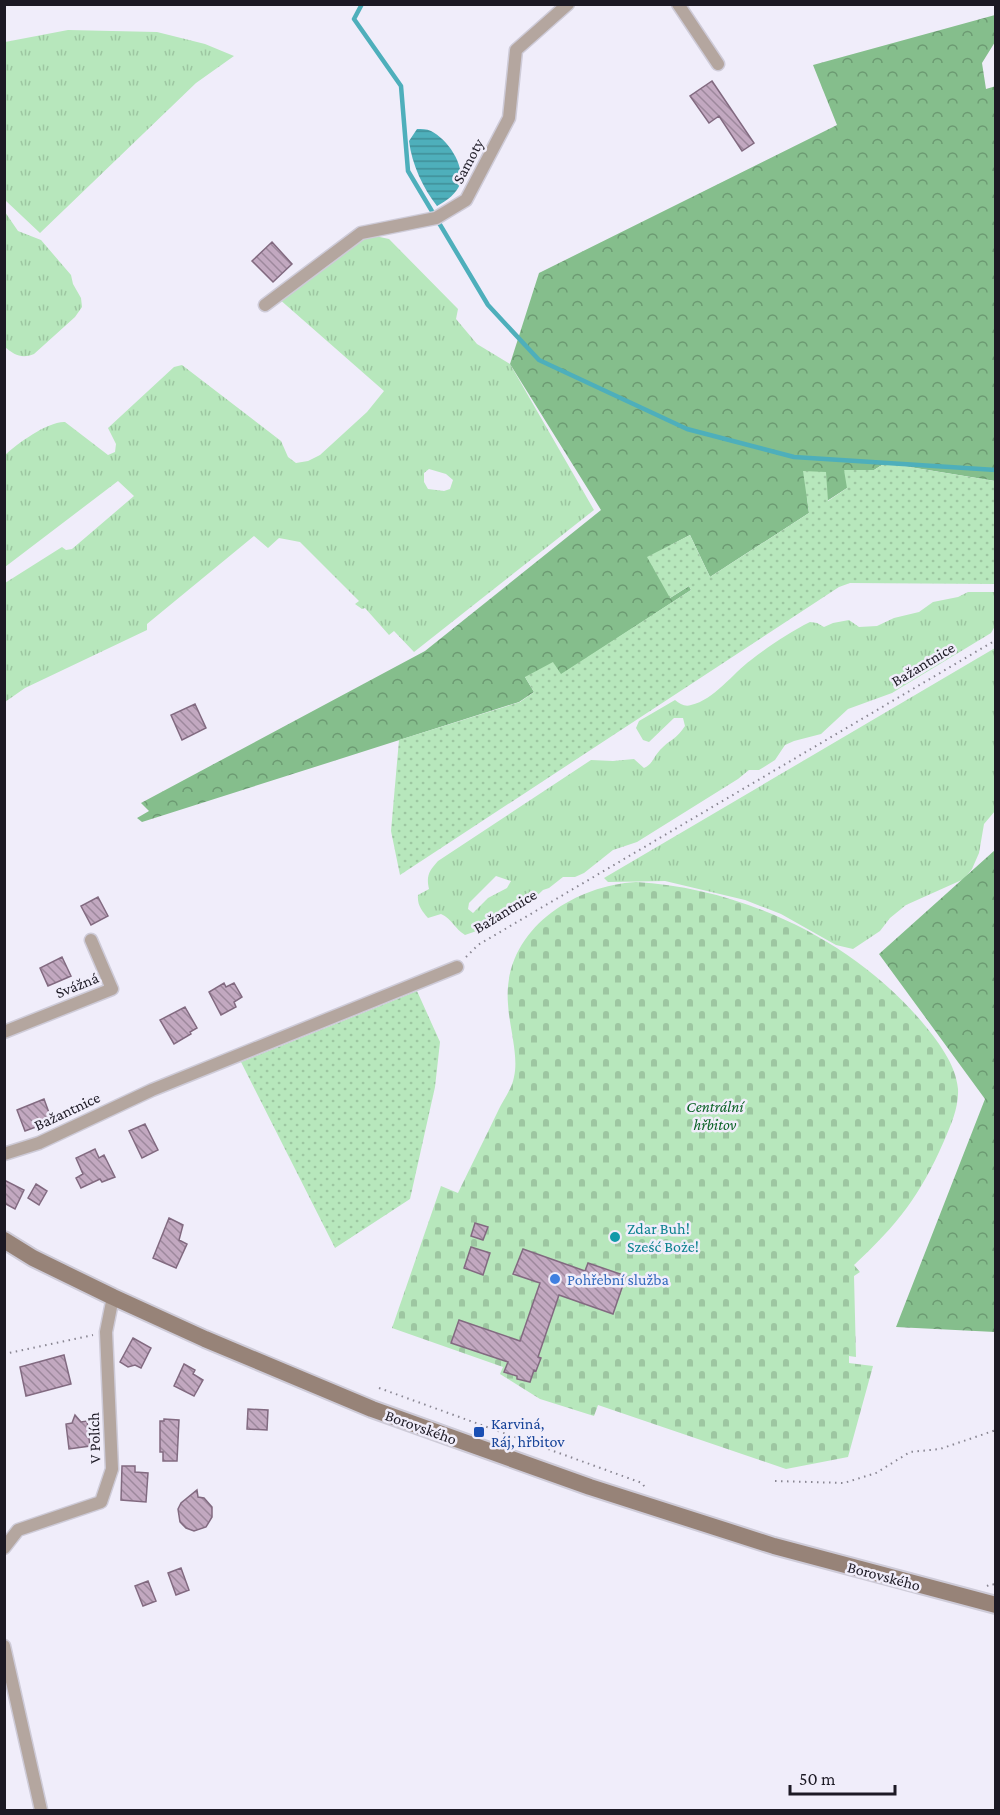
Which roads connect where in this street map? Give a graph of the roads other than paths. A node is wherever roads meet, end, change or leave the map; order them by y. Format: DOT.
graph roads {
  1 [pos="568,4"];
  2 [pos="678,4"];
  3 [pos="718,64"];
  4 [pos="265,305"];
  5 [pos="91,940"];
  6 [pos="457,967"];
  7 [pos="4,1032"];
  8 [pos="4,1154"];
  9 [pos="4,1240"];
  10 [pos="113,1297"];
  11 [pos="4,1548"];
  12 [pos="995,1605"];
  13 [pos="5,1652"];
  14 [pos="40,1810"];
  1 -- 4 [label="street, Samoty"];
  2 -- 3 [label="street"];
  5 -- 7 [label="street, Svážná"];
  6 -- 8 [label="street, Bažantnice"];
  9 -- 10 [label="main road, Borovského"];
  10 -- 11 [label="street, V Polích"];
  10 -- 12 [label="main road, Borovského"];
  13 -- 14 [label="street"];
}
